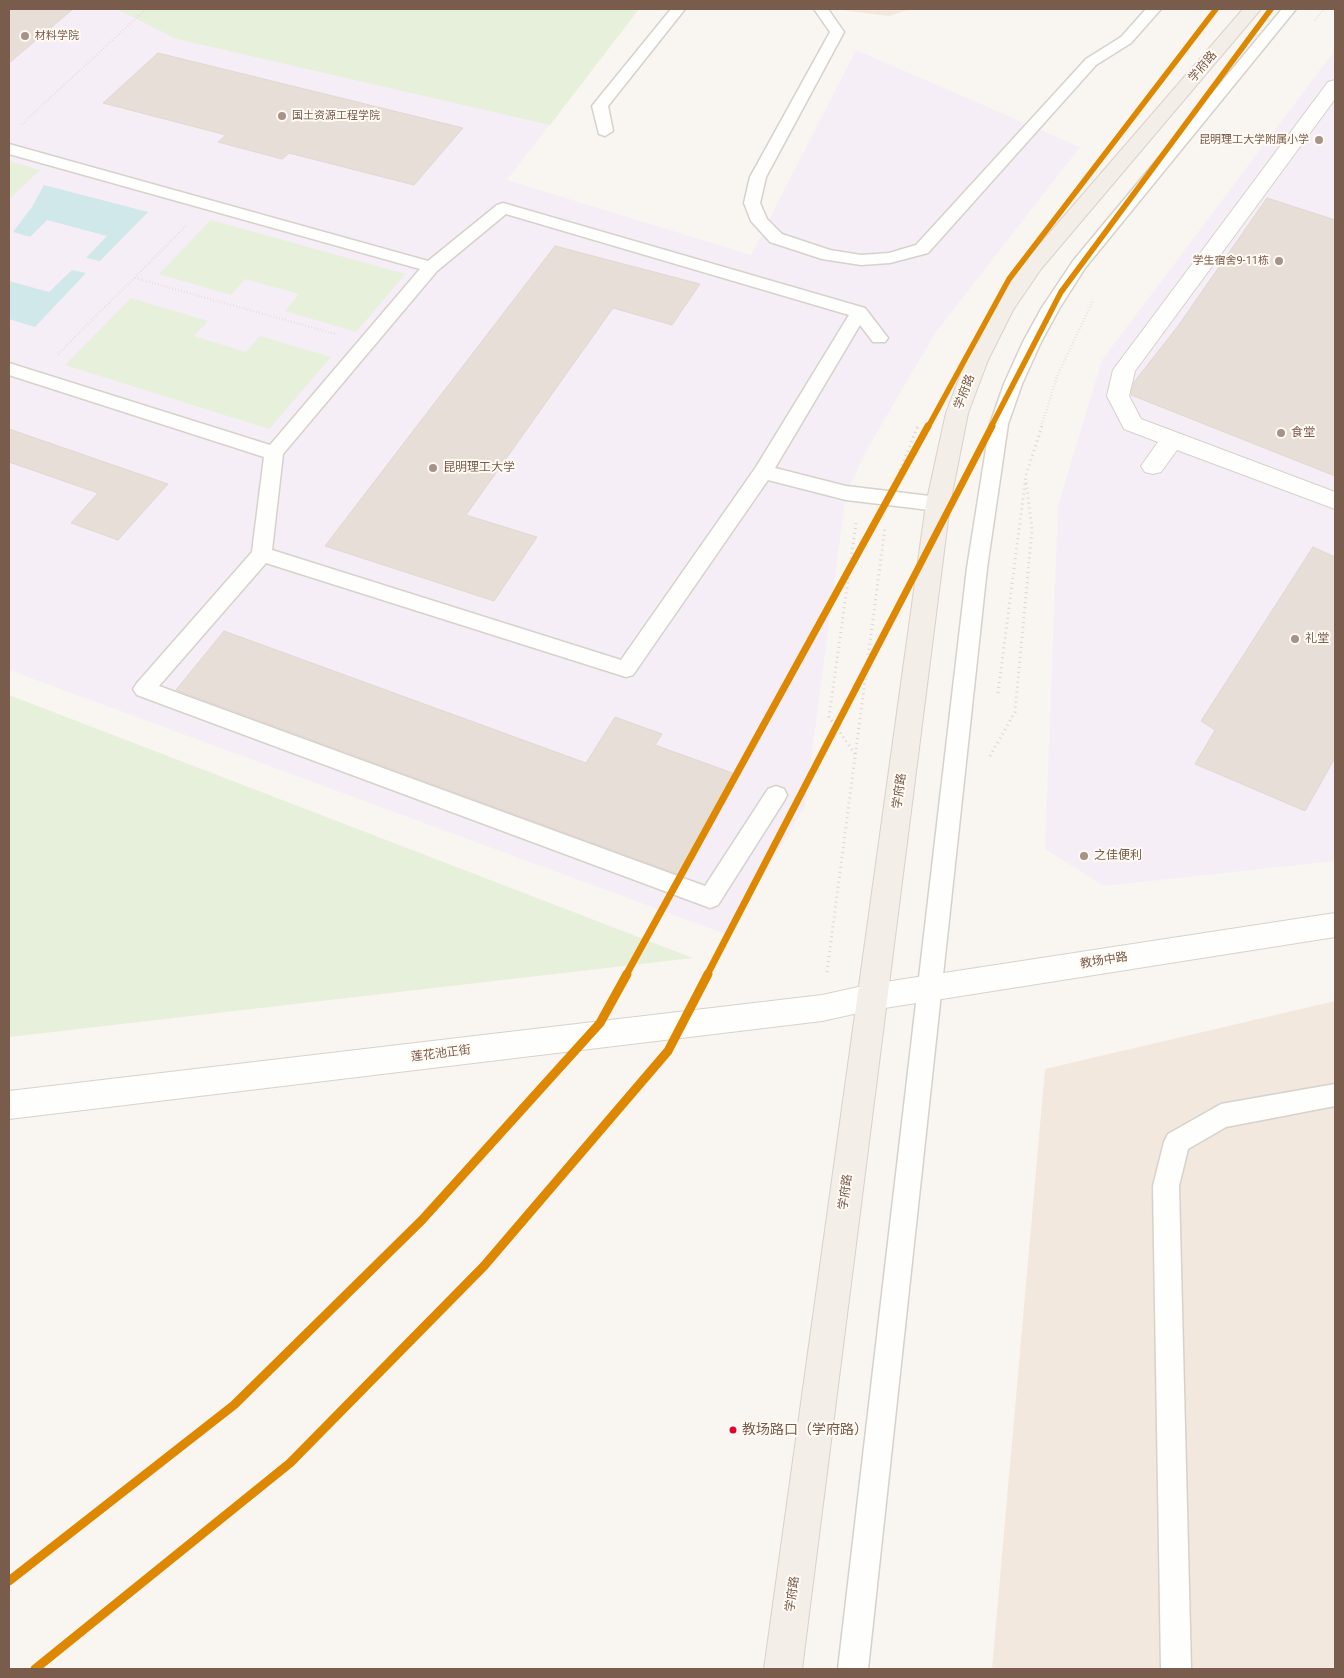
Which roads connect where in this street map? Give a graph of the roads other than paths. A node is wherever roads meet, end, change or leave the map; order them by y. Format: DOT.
graph roads {
  1 [pos="678,9"];
  2 [pos="821,9"];
  3 [pos="1154,9"];
  4 [pos="1252,9"];
  5 [pos="1288,9"];
  6 [pos="1335,86"];
  7 [pos="605,131"];
  8 [pos="9,149"];
  9 [pos="431,267"];
  10 [pos="859,312"];
  11 [pos="879,338"];
  12 [pos="9,369"];
  13 [pos="1173,439"];
  14 [pos="274,453"];
  15 [pos="1153,466"];
  16 [pos="763,472"];
  17 [pos="1335,501"];
  18 [pos="938,504"];
  19 [pos="262,554"];
  20 [pos="776,795"];
  21 [pos="1335,925"];
  22 [pos="930,988"];
  23 [pos="872,997"];
  24 [pos="1335,1095"];
  25 [pos="9,1105"];
  26 [pos="783,1669"];
  27 [pos="854,1669"];
  28 [pos="1176,1669"];
  1 -- 7 [label="lane"];
  2 -- 3 [label="lane"];
  4 -- 18 [label="main road, 学府路"];
  5 -- 22 [label="lane"];
  6 -- 13 [label="main road"];
  8 -- 9 [label="lane"];
  9 -- 10 [label="lane"];
  9 -- 14 [label="lane"];
  10 -- 11 [label="lane"];
  10 -- 16 [label="lane"];
  12 -- 14 [label="lane"];
  13 -- 15 [label="main road"];
  13 -- 17 [label="main road"];
  14 -- 19 [label="lane"];
  16 -- 18 [label="lane"];
  16 -- 19 [label="lane"];
  18 -- 23 [label="main road, 学府路"];
  19 -- 20 [label="lane"];
  21 -- 22 [label="main road, 教场中路"];
  22 -- 23 [label="main road, 教场中路"];
  22 -- 27 [label="lane"];
  23 -- 25 [label="main road, 莲花池正街"];
  23 -- 26 [label="main road, 学府路"];
  24 -- 28 [label="lane"];
}
